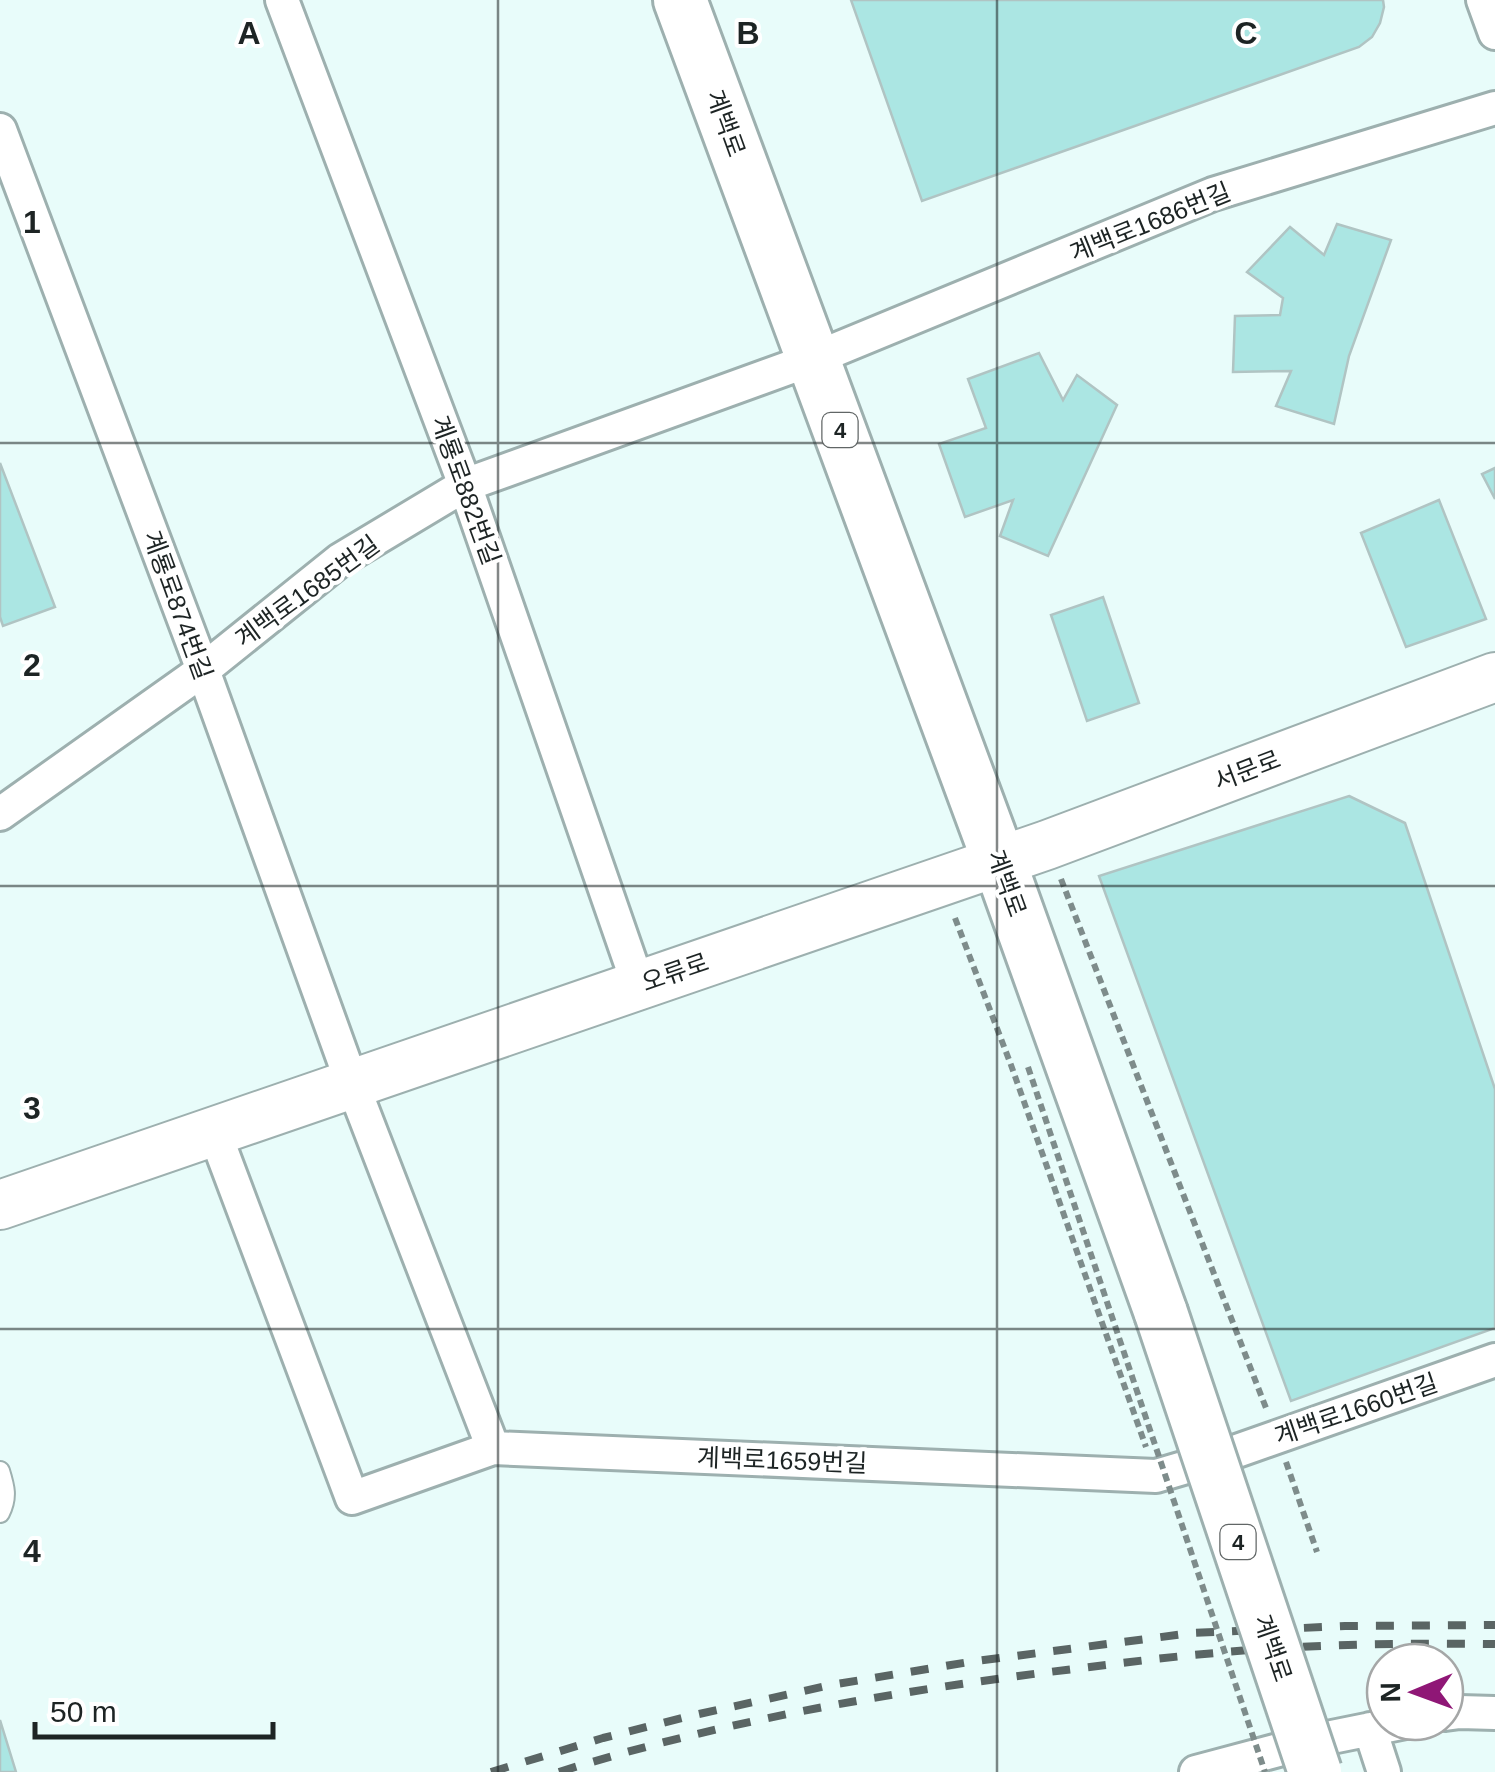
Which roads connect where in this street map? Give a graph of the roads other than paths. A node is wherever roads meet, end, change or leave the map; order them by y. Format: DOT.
graph roads {
  1 [pos="282,0"];
  2 [pos="680,0"];
  3 [pos="1484,0"];
  4 [pos="1495,33"];
  5 [pos="1495,108"];
  6 [pos="0,130"];
  7 [pos="813,359"];
  8 [pos="465,485"];
  9 [pos="203,670"];
  10 [pos="1495,677"];
  11 [pos="0,814"];
  12 [pos="1023,853"];
  13 [pos="638,984"];
  14 [pos="352,1084"];
  15 [pos="214,1131"];
  16 [pos="0,1205"];
  17 [pos="1495,1360"];
  18 [pos="493,1448"];
  19 [pos="1217,1458"];
  20 [pos="0,1471"];
  21 [pos="0,1513"];
  22 [pos="1465,1712"];
  23 [pos="1495,1713"];
  24 [pos="1365,1731"];
  25 [pos="1374,1742"];
  26 [pos="1314,1756"];
  27 [pos="1257,1767"];
  28 [pos="1196,1772"];
  29 [pos="1384,1772"];
  1 -- 8 [label="street, 계룡로882번길"];
  2 -- 7 [label="main road, 계백로 / 4"];
  3 -- 4 [label="street"];
  5 -- 7 [label="street, 계백로1686번길"];
  6 -- 9 [label="street, 계룡로874번길"];
  7 -- 8 [label="street, 계백로1685번길"];
  7 -- 12 [label="main road, 계백로 / 4"];
  8 -- 9 [label="street, 계백로1685번길"];
  8 -- 13 [label="street, 계룡로882번길"];
  9 -- 11 [label="street, 계백로1685번길"];
  9 -- 14 [label="street, 계룡로874번길"];
  10 -- 12 [label="street, 서문로"];
  12 -- 13 [label="street, 오류로"];
  12 -- 26 [label="main road, 계백로 / 4, bridge"];
  13 -- 14 [label="street, 오류로"];
  14 -- 15 [label="street, 오류로"];
  14 -- 18 [label="street"];
  15 -- 16 [label="street, 오류로"];
  15 -- 18 [label="street, 계백로1659번길"];
  17 -- 19 [label="street, 계백로1660번길"];
  18 -- 19 [label="street, 계백로1659번길"];
  20 -- 21 [label="lane"];
  22 -- 23 [label="street"];
  24 -- 26 [label="street"];
  25 -- 29 [label="street"];
  26 -- 27 [label="street"];
  27 -- 28 [label="street"];
}
